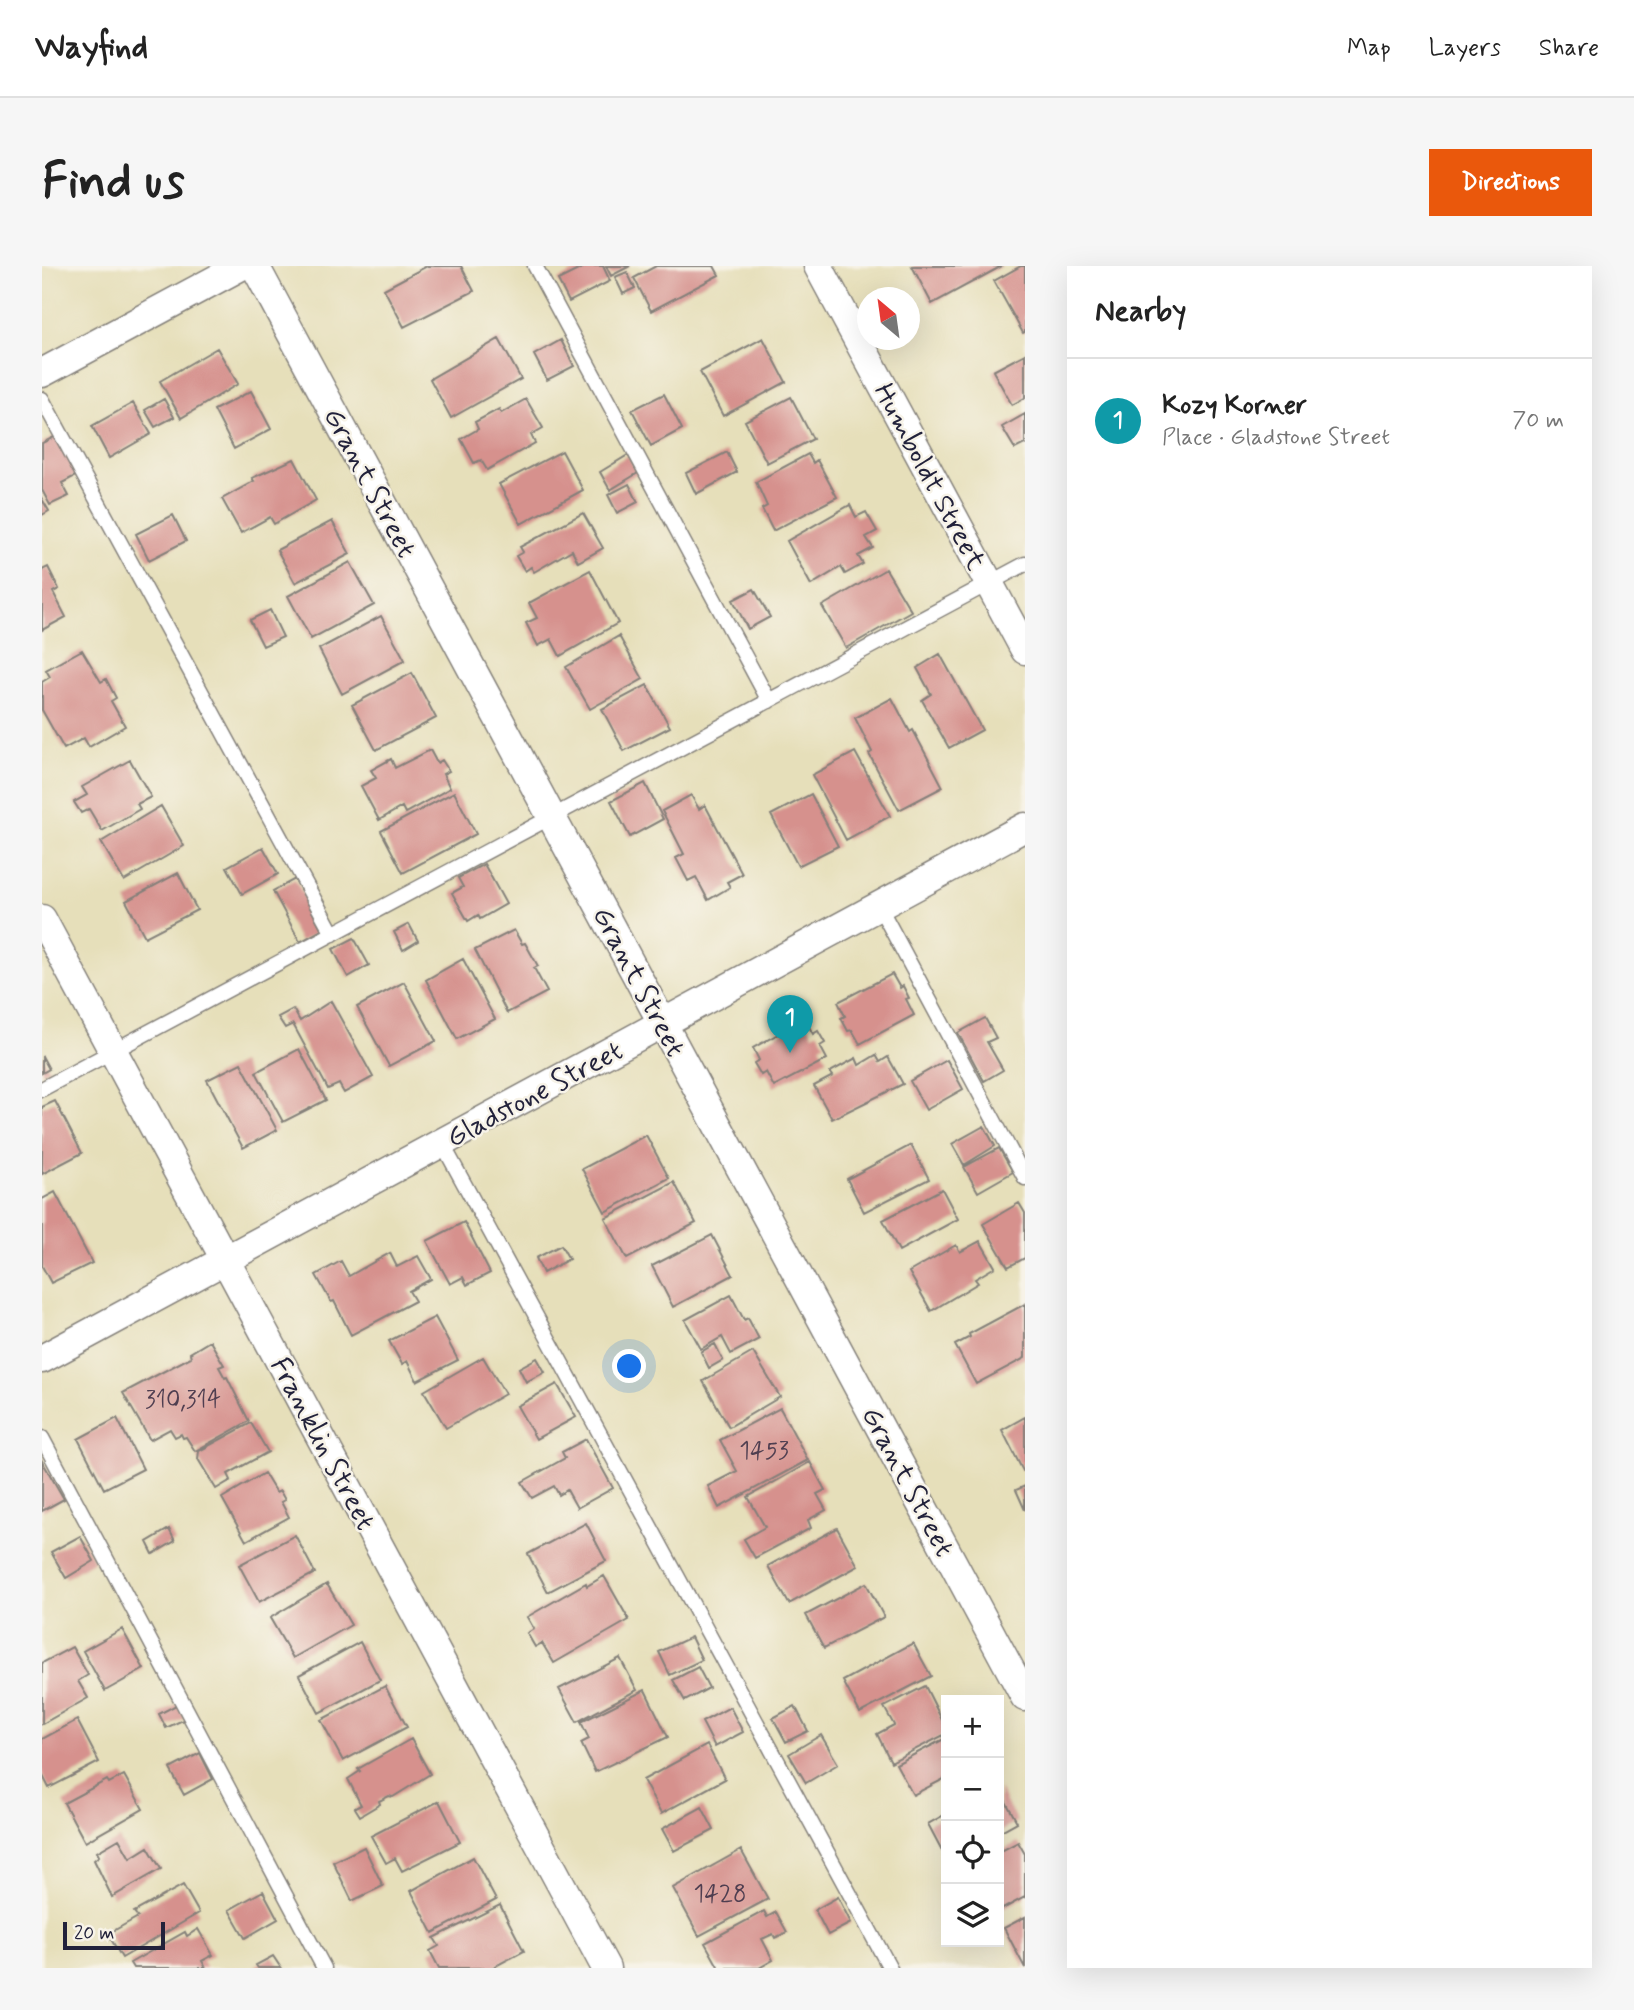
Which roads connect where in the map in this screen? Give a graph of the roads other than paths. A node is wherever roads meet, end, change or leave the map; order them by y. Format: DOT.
graph roads {
  1 [pos="241,266"];
  2 [pos="255,266"];
  3 [pos="535,266"];
  4 [pos="818,266"];
  5 [pos="42,373"];
  6 [pos="42,399"];
  7 [pos="1025,564"];
  8 [pos="989,583"];
  9 [pos="1025,650"];
  10 [pos="769,701"];
  11 [pos="552,817"];
  12 [pos="1025,827"];
  13 [pos="879,906"];
  14 [pos="42,919"];
  15 [pos="333,934"];
  16 [pos="663,1024"];
  17 [pos="113,1051"];
  18 [pos="42,1089"];
  19 [pos="442,1143"];
  20 [pos="1025,1178"];
  21 [pos="225,1260"];
  22 [pos="42,1359"];
  23 [pos="42,1438"];
  24 [pos="1025,1697"];
  25 [pos="324,1968"];
  26 [pos="606,1968"];
  27 [pos="890,1968"];
  1 -- 5 [label="street"];
  2 -- 11 [label="street, Grant Street"];
  3 -- 10 [label="lane"];
  4 -- 8 [label="street, Humboldt Street"];
  6 -- 15 [label="lane"];
  7 -- 8 [label="lane"];
  8 -- 9 [label="street, Humboldt Street"];
  8 -- 10 [label="lane"];
  10 -- 11 [label="lane"];
  11 -- 15 [label="lane"];
  11 -- 16 [label="street, Grant Street"];
  12 -- 13 [label="street, Gladstone Street"];
  13 -- 16 [label="street, Gladstone Street"];
  13 -- 20 [label="lane"];
  14 -- 17 [label="street, Franklin Street"];
  15 -- 17 [label="lane"];
  16 -- 19 [label="street, Gladstone Street"];
  16 -- 24 [label="street, Grant Street"];
  17 -- 18 [label="lane"];
  17 -- 21 [label="street, Franklin Street"];
  19 -- 21 [label="street, Gladstone Street"];
  19 -- 27 [label="lane"];
  21 -- 22 [label="street, Gladstone Street"];
  21 -- 26 [label="street, Franklin Street"];
  23 -- 25 [label="lane"];
}
